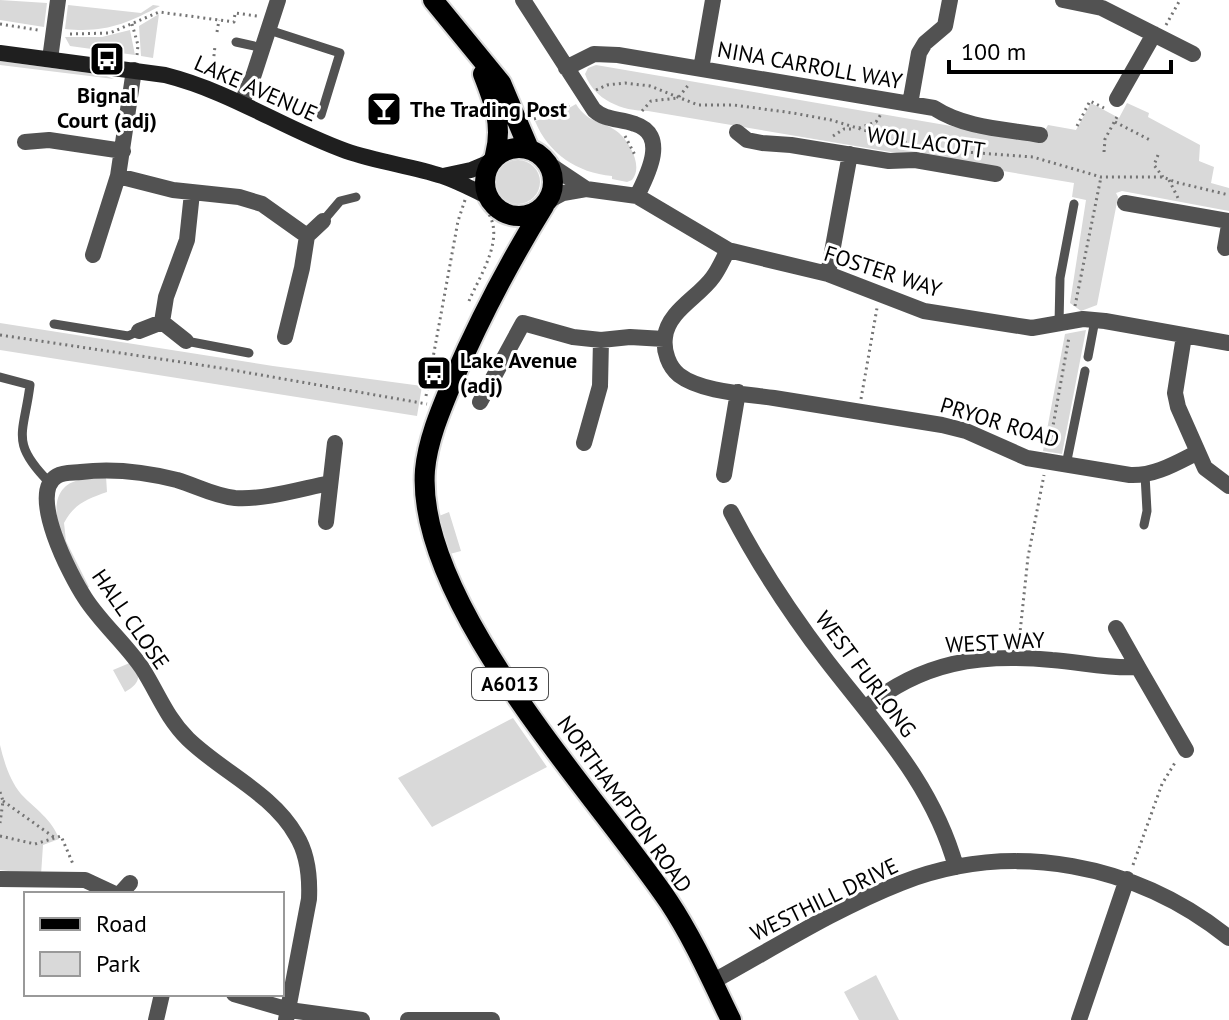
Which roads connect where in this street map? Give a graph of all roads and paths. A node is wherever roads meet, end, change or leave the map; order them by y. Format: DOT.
graph roads {
  1 [pos="58,0"];
  2 [pos="278,0"];
  3 [pos="433,0"];
  4 [pos="523,0"];
  5 [pos="713,0"];
  6 [pos="950,0"];
  7 [pos="1063,0"];
  8 [pos="1180,0"];
  9 [pos="219,20"];
  10 [pos="0,24"];
  11 [pos="132,24"];
  12 [pos="271,24"];
  13 [pos="46,31"];
  14 [pos="217,32"];
  15 [pos="64,34"];
  16 [pos="1154,34"];
  17 [pos="236,42"];
  18 [pos="215,46"];
  19 [pos="263,48"];
  20 [pos="474,52"];
  21 [pos="0,53"];
  22 [pos="1193,54"];
  23 [pos="50,59"];
  24 [pos="136,64"];
  25 [pos="566,68"];
  26 [pos="697,69"];
  27 [pos="212,74"];
  28 [pos="589,93"];
  29 [pos="678,98"];
  30 [pos="242,102"];
  31 [pos="910,104"];
  32 [pos="567,106"];
  33 [pos="644,107"];
  34 [pos="1117,114"];
  35 [pos="321,115"];
  36 [pos="881,118"];
  37 [pos="530,120"];
  38 [pos="1077,126"];
  39 [pos="855,129"];
  40 [pos="737,132"];
  41 [pos="622,133"];
  42 [pos="1040,135"];
  43 [pos="1150,140"];
  44 [pos="25,142"];
  45 [pos="916,145"];
  46 [pos="529,149"];
  47 [pos="123,151"];
  48 [pos="829,151"];
  49 [pos="957,151"];
  50 [pos="1104,152"];
  51 [pos="850,154"];
  52 [pos="1158,155"];
  53 [pos="493,158"];
  54 [pos="637,160"];
  55 [pos="547,163"];
  56 [pos="996,174"];
  57 [pos="118,176"];
  58 [pos="443,176"];
  59 [pos="1101,177"];
  60 [pos="1163,177"];
  61 [pos="586,189"];
  62 [pos="192,193"];
  63 [pos="1229,195"];
  64 [pos="637,196"];
  65 [pos="356,197"];
  66 [pos="466,198"];
  67 [pos="546,203"];
  68 [pos="1125,203"];
  69 [pos="1074,204"];
  70 [pos="491,206"];
  71 [pos="323,221"];
  72 [pos="1229,223"];
  73 [pos="307,236"];
  74 [pos="1225,248"];
  75 [pos="728,250"];
  76 [pos="93,255"];
  77 [pos="495,262"];
  78 [pos="828,274"];
  79 [pos="467,305"];
  80 [pos="1095,320"];
  81 [pos="162,322"];
  82 [pos="1066,322"];
  83 [pos="54,324"];
  84 [pos="874,328"];
  85 [pos="139,331"];
  86 [pos="0,335"];
  87 [pos="1184,336"];
  88 [pos="285,337"];
  89 [pos="664,339"];
  90 [pos="601,340"];
  91 [pos="186,341"];
  92 [pos="1229,343"];
  93 [pos="249,353"];
  94 [pos="1088,357"];
  95 [pos="432,365"];
  96 [pos="441,367"];
  97 [pos="1085,371"];
  98 [pos="0,377"];
  99 [pos="437,377"];
  100 [pos="864,385"];
  101 [pos="738,392"];
  102 [pos="480,402"];
  103 [pos="426,404"];
  104 [pos="424,410"];
  105 [pos="335,443"];
  106 [pos="584,443"];
  107 [pos="1198,452"];
  108 [pos="1046,461"];
  109 [pos="1066,465"];
  110 [pos="724,475"];
  111 [pos="1145,475"];
  112 [pos="50,483"];
  113 [pos="330,483"];
  114 [pos="1229,486"];
  115 [pos="731,512"];
  116 [pos="326,522"];
  117 [pos="1144,525"];
  118 [pos="1116,628"];
  119 [pos="1017,659"];
  120 [pos="1138,667"];
  121 [pos="865,708"];
  122 [pos="1186,750"];
  123 [pos="0,792"];
  124 [pos="3,801"];
  125 [pos="0,823"];
  126 [pos="0,836"];
  127 [pos="55,838"];
  128 [pos="956,867"];
  129 [pos="1130,874"];
  130 [pos="0,879"];
  131 [pos="90,881"];
  132 [pos="122,890"];
  133 [pos="1229,938"];
  134 [pos="712,982"];
  135 [pos="162,996"];
  136 [pos="239,996"];
  137 [pos="287,1015"];
  138 [pos="156,1020"];
  139 [pos="362,1020"];
  140 [pos="408,1020"];
  141 [pos="453,1020"];
  142 [pos="492,1020"];
  143 [pos="731,1020"];
  144 [pos="1079,1020"];
  1 -- 23 [label="street"];
  2 -- 12 [label="street"];
  3 -- 20 [label="main road"];
  4 -- 25 [label="street"];
  5 -- 26 [label="street, NINA CARROLL WAY"];
  6 -- 31 [label="street, NINA CARROLL WAY"];
  7 -- 16 [label="street"];
  8 -- 16 [label="path"];
  9 -- 11 [label="path"];
  9 -- 12 [label="path"];
  9 -- 14 [label="path"];
  10 -- 13 [label="path"];
  11 -- 15 [label="path"];
  11 -- 24 [label="path"];
  12 -- 19 [label="street"];
  12 -- 35 [label="lane"];
  16 -- 22 [label="street"];
  16 -- 34 [label="street"];
  17 -- 19 [label="lane"];
  18 -- 27 [label="path"];
  19 -- 30 [label="street"];
  20 -- 46 [label="main road"];
  20 -- 53 [label="main road"];
  21 -- 23 [label="street, LAKE AVENUE"];
  23 -- 24 [label="street, LAKE AVENUE"];
  24 -- 30 [label="street, LAKE AVENUE"];
  24 -- 47 [label="street"];
  25 -- 26 [label="street, NINA CARROLL WAY"];
  25 -- 64 [label="street"];
  26 -- 29 [label="path"];
  26 -- 31 [label="street, NINA CARROLL WAY"];
  28 -- 29 [label="path"];
  29 -- 33 [label="path"];
  29 -- 39 [label="path"];
  30 -- 58 [label="street, LAKE AVENUE"];
  31 -- 42 [label="street, NINA CARROLL WAY"];
  32 -- 37 [label="path"];
  34 -- 38 [label="path"];
  34 -- 43 [label="path"];
  34 -- 50 [label="path"];
  36 -- 39 [label="path"];
  39 -- 45 [label="path"];
  39 -- 48 [label="path"];
  40 -- 48 [label="street, WOLLACOTT"];
  41 -- 54 [label="path"];
  44 -- 47 [label="street"];
  46 -- 53 [label="main road"];
  46 -- 55 [label="main road"];
  47 -- 57 [label="street"];
  48 -- 51 [label="street, WOLLACOTT"];
  49 -- 59 [label="path"];
  51 -- 56 [label="street, WOLLACOTT"];
  51 -- 78 [label="street, WOLLACOTT"];
  52 -- 60 [label="path"];
  53 -- 58 [label="street"];
  53 -- 70 [label="main road"];
  55 -- 61 [label="street, FOSTER WAY"];
  55 -- 67 [label="main road"];
  57 -- 62 [label="street"];
  57 -- 76 [label="street"];
  58 -- 70 [label="street, LAKE AVENUE"];
  59 -- 60 [label="path"];
  59 -- 82 [label="path"];
  60 -- 63 [label="path"];
  61 -- 64 [label="street, FOSTER WAY"];
  61 -- 67 [label="street, FOSTER WAY"];
  62 -- 73 [label="street"];
  62 -- 81 [label="street"];
  64 -- 75 [label="street, FOSTER WAY"];
  65 -- 71 [label="lane"];
  66 -- 95 [label="path"];
  67 -- 70 [label="main road"];
  67 -- 77 [label="main road, NORTHAMPTON ROAD / A6013"];
  68 -- 72 [label="street"];
  69 -- 82 [label="lane"];
  70 -- 77 [label="path"];
  70 -- 77 [label="main road"];
  71 -- 73 [label="street"];
  72 -- 74 [label="street"];
  73 -- 88 [label="street"];
  75 -- 78 [label="street, FOSTER WAY"];
  75 -- 89 [label="street"];
  77 -- 79 [label="path"];
  77 -- 134 [label="main road, NORTHAMPTON ROAD / A6013"];
  78 -- 82 [label="street, FOSTER WAY"];
  80 -- 82 [label="street, FOSTER WAY"];
  80 -- 87 [label="street, FOSTER WAY"];
  80 -- 94 [label="lane"];
  81 -- 85 [label="street"];
  81 -- 91 [label="street"];
  82 -- 108 [label="path"];
  83 -- 85 [label="lane"];
  84 -- 100 [label="path"];
  86 -- 103 [label="path"];
  87 -- 92 [label="street, FOSTER WAY"];
  87 -- 107 [label="street"];
  89 -- 90 [label="street"];
  89 -- 101 [label="street, PRYOR ROAD"];
  90 -- 102 [label="street"];
  90 -- 106 [label="street"];
  91 -- 93 [label="lane"];
  95 -- 96 [label="path"];
  95 -- 103 [label="path"];
  97 -- 109 [label="lane"];
  98 -- 112 [label="lane"];
  99 -- 103 [label="path"];
  101 -- 108 [label="street, PRYOR ROAD"];
  101 -- 110 [label="street"];
  103 -- 104 [label="path"];
  105 -- 113 [label="street"];
  107 -- 111 [label="street"];
  107 -- 114 [label="street"];
  108 -- 109 [label="street, PRYOR ROAD"];
  108 -- 119 [label="path"];
  109 -- 111 [label="street, PRYOR ROAD"];
  111 -- 117 [label="lane"];
  112 -- 113 [label="street"];
  112 -- 137 [label="street, HALL CLOSE"];
  113 -- 116 [label="street"];
  115 -- 121 [label="street, WEST FURLONG"];
  118 -- 120 [label="street"];
  119 -- 120 [label="street, WEST WAY"];
  119 -- 121 [label="street, WEST WAY"];
  120 -- 122 [label="street"];
  121 -- 128 [label="street, WEST FURLONG"];
  122 -- 129 [label="path"];
  123 -- 124 [label="path"];
  124 -- 125 [label="path"];
  124 -- 127 [label="path"];
  126 -- 127 [label="path"];
  127 -- 131 [label="path"];
  128 -- 129 [label="street, WESTHILL DRIVE"];
  128 -- 134 [label="street, WESTHILL DRIVE"];
  129 -- 133 [label="street, WESTHILL DRIVE"];
  129 -- 144 [label="street"];
  130 -- 131 [label="street"];
  131 -- 132 [label="street"];
  134 -- 143 [label="main road, NORTHAMPTON ROAD / A6013"];
  135 -- 138 [label="street"];
  136 -- 137 [label="street"];
  137 -- 139 [label="street"];
  140 -- 141 [label="street"];
  141 -- 142 [label="street"];
}
